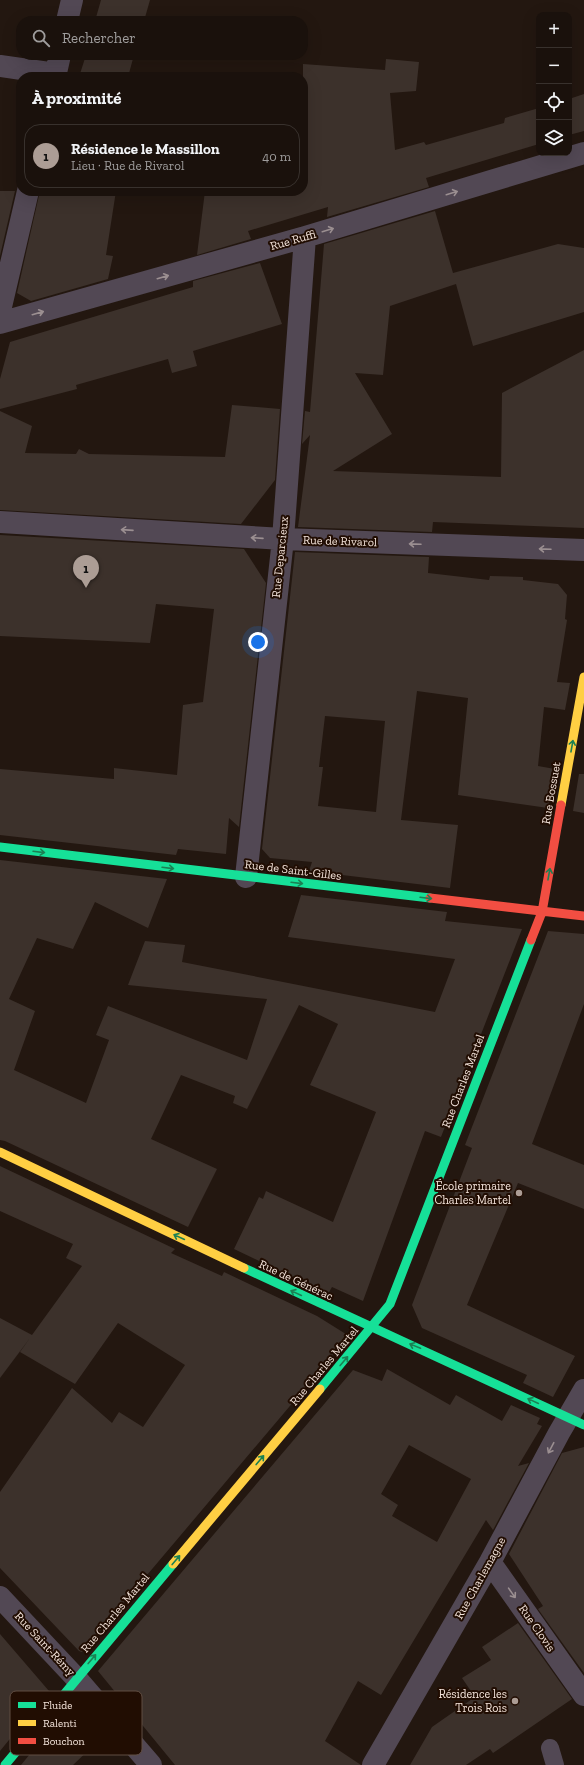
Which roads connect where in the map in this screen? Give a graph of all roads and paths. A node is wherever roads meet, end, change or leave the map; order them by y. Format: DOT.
graph roads {
  1 [pos="72,0"];
  2 [pos="68,16"];
  3 [pos="0,66"];
  4 [pos="57,69"];
  5 [pos="584,153"];
  6 [pos="27,196"];
  7 [pos="305,237"];
  8 [pos="0,311"];
  9 [pos="0,324"];
  10 [pos="0,522"];
  11 [pos="283,539"];
  12 [pos="584,550"];
  13 [pos="584,677"];
  14 [pos="0,848"];
  15 [pos="246,877"];
  16 [pos="542,912"];
  17 [pos="584,916"];
  18 [pos="0,1152"];
  19 [pos="371,1328"];
  20 [pos="584,1390"];
  21 [pos="576,1421"];
  22 [pos="490,1562"];
  23 [pos="0,1597"];
  24 [pos="76,1678"];
  25 [pos="65,1691"];
  26 [pos="87,1691"];
  27 [pos="584,1695"];
  28 [pos="13,1755"];
  29 [pos="142,1755"];
  30 [pos="5,1765"];
  31 [pos="151,1765"];
  32 [pos="373,1765"];
  1 -- 2 [label="street"];
  3 -- 4 [label="street"];
  7 -- 5 [label="street, Rue Ruffi, one-way"];
  6 -- 8 [label="street"];
  9 -- 7 [label="street, Rue Ruffi, one-way"];
  7 -- 11 [label="street, Rue Deparcieux"];
  11 -- 10 [label="street, Rue de Rivarol, one-way"];
  12 -- 11 [label="street, Rue de Rivarol, one-way"];
  11 -- 15 [label="street, Rue Deparcieux"];
  16 -- 13 [label="street, Rue Bossuet, one-way"];
  14 -- 15 [label="street, Rue de Saint-Gilles, one-way"];
  15 -- 16 [label="street, Rue de Saint-Gilles, one-way"];
  16 -- 17 [label="street, Rue de Saint-Gilles"];
  16 -- 19 [label="street, Rue Charles Martel"];
  19 -- 18 [label="street, Rue de Générac, one-way"];
  21 -- 19 [label="street, Rue de Générac, one-way"];
  24 -- 19 [label="street, Rue Charles Martel, one-way"];
  20 -- 21 [label="street, Rue Charlemagne"];
  21 -- 22 [label="street, Rue Charlemagne, one-way"];
  22 -- 27 [label="street, Rue Clovis, one-way"];
  22 -- 32 [label="street, Rue Charlemagne"];
  23 -- 24 [label="street, Rue Saint-Rémy"];
  24 -- 25 [label="street, Rue Charles Martel"];
  24 -- 26 [label="street, Rue Saint-Rémy"];
  28 -- 30 [label="street, Rue Charles Martel"];
  29 -- 31 [label="street, Rue Saint-Rémy"];
}
